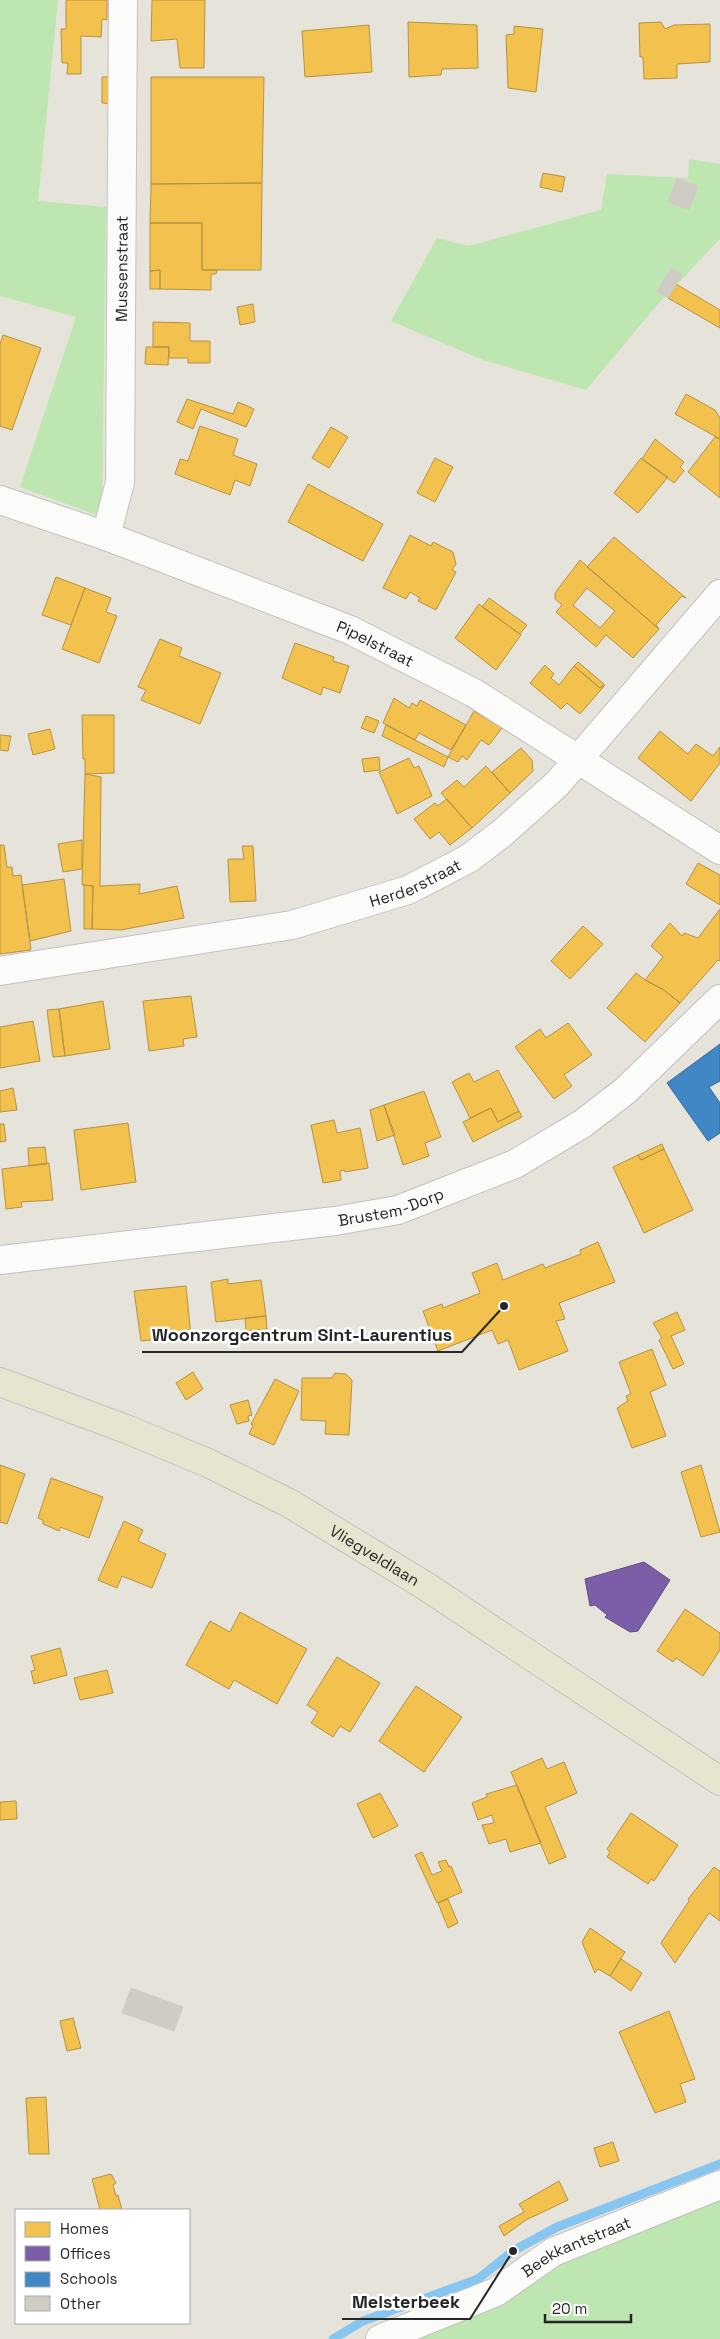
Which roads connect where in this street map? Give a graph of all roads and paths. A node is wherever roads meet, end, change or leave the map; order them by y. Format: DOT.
graph roads {
  1 [pos="123,0"];
  2 [pos="0,500"];
  3 [pos="106,536"];
  4 [pos="720,594"];
  5 [pos="578,761"];
  6 [pos="720,850"];
  7 [pos="0,971"];
  8 [pos="720,999"];
  9 [pos="0,1260"];
  10 [pos="0,1382"];
  11 [pos="720,1781"];
  12 [pos="720,2185"];
  13 [pos="380,2339"];
  1 -- 3 [label="street, Mussenstraat"];
  2 -- 3 [label="street, Pipelstraat"];
  3 -- 5 [label="street, Pipelstraat"];
  4 -- 5 [label="street, Herderstraat"];
  5 -- 6 [label="street, Pipelstraat"];
  5 -- 7 [label="street, Herderstraat"];
  8 -- 9 [label="street, Brustem-Dorp"];
  10 -- 11 [label="main road, Vliegveldlaan"];
  12 -- 13 [label="street, Beekkantstraat"];
}
